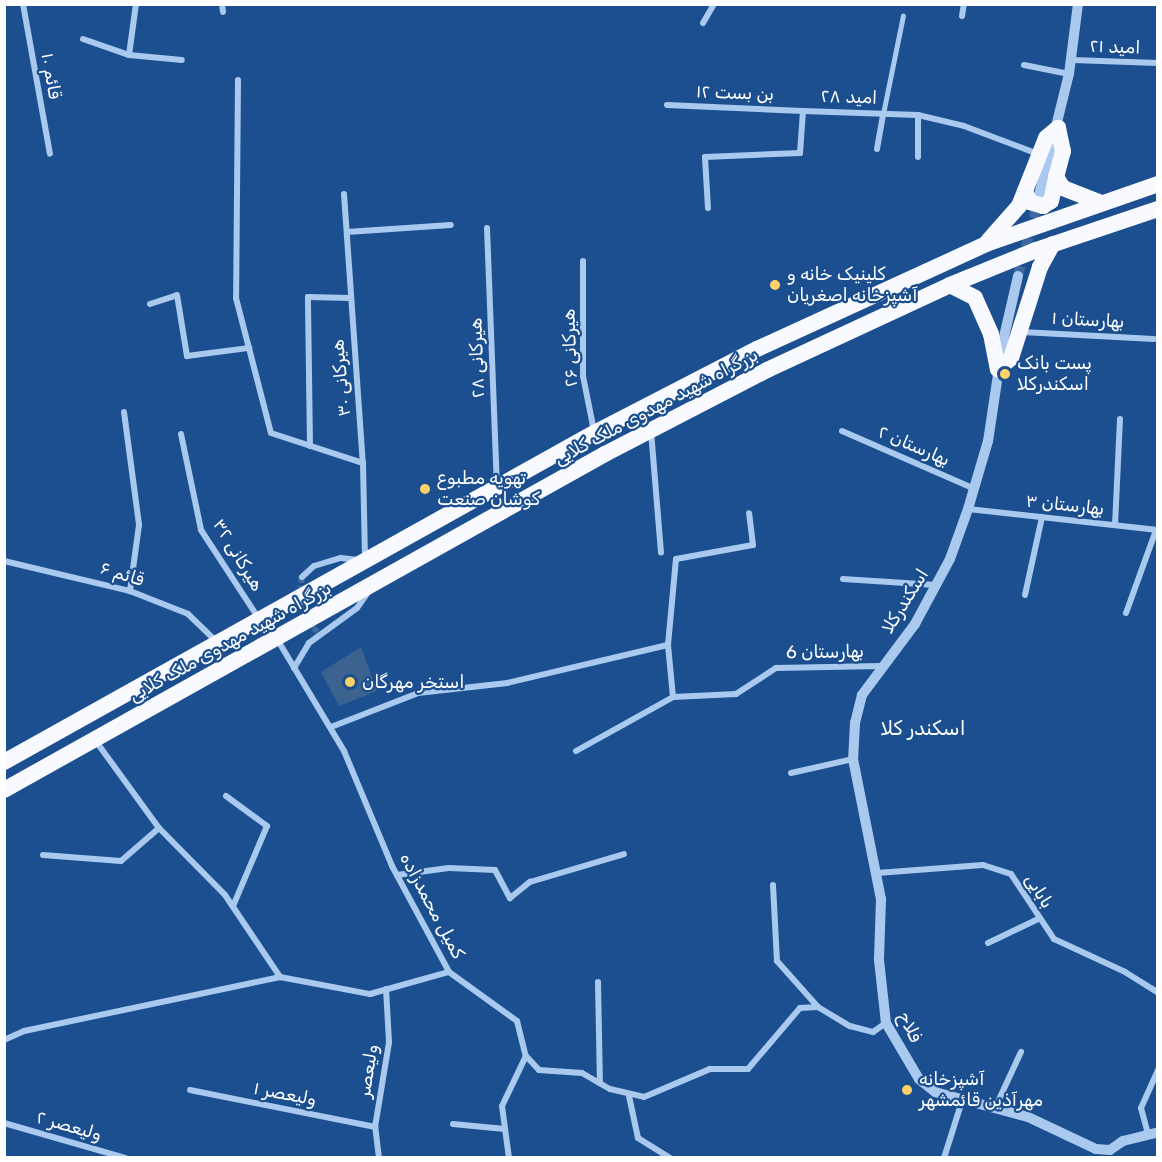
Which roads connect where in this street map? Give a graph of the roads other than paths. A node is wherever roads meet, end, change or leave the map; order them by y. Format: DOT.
graph roads {
  1 [pos="23,4"];
  2 [pos="136,4"];
  3 [pos="222,4"];
  4 [pos="714,4"];
  5 [pos="964,4"];
  6 [pos="1078,4"];
  7 [pos="223,12"];
  8 [pos="903,16"];
  9 [pos="962,16"];
  10 [pos="703,23"];
  11 [pos="83,39"];
  12 [pos="129,55"];
  13 [pos="182,60"];
  14 [pos="1072,60"];
  15 [pos="1158,63"];
  16 [pos="1024,64"];
  17 [pos="1069,74"];
  18 [pos="238,80"];
  19 [pos="667,105"];
  20 [pos="803,111"];
  21 [pos="883,114"];
  22 [pos="918,115"];
  23 [pos="1058,129"];
  24 [pos="877,149"];
  25 [pos="50,154"];
  26 [pos="1039,154"];
  27 [pos="918,157"];
  28 [pos="1056,177"];
  29 [pos="1158,184"];
  30 [pos="1032,193"];
  31 [pos="344,194"];
  32 [pos="1101,203"];
  33 [pos="708,208"];
  34 [pos="1158,209"];
  35 [pos="451,225"];
  36 [pos="487,228"];
  37 [pos="347,232"];
  38 [pos="986,244"];
  39 [pos="1053,244"];
  40 [pos="583,261"];
  41 [pos="1018,276"];
  42 [pos="950,285"];
  43 [pos="349,298"];
  44 [pos="150,304"];
  45 [pos="1022,332"];
  46 [pos="1154,339"];
  47 [pos="249,348"];
  48 [pos="998,369"];
  49 [pos="124,412"];
  50 [pos="1120,419"];
  51 [pos="651,430"];
  52 [pos="842,431"];
  53 [pos="594,433"];
  54 [pos="181,434"];
  55 [pos="310,446"];
  56 [pos="363,463"];
  57 [pos="497,487"];
  58 [pos="976,489"];
  59 [pos="968,509"];
  60 [pos="749,513"];
  61 [pos="1041,517"];
  62 [pos="1115,525"];
  63 [pos="1157,530"];
  64 [pos="661,553"];
  65 [pos="4,561"];
  66 [pos="365,561"];
  67 [pos="302,578"];
  68 [pos="843,579"];
  69 [pos="375,582"];
  70 [pos="936,585"];
  71 [pos="130,591"];
  72 [pos="1025,594"];
  73 [pos="1126,613"];
  74 [pos="260,620"];
  75 [pos="277,639"];
  76 [pos="218,643"];
  77 [pos="668,645"];
  78 [pos="880,666"];
  79 [pos="294,668"];
  80 [pos="673,697"];
  81 [pos="331,727"];
  82 [pos="94,740"];
  83 [pos="576,751"];
  84 [pos="853,759"];
  85 [pos="4,762"];
  86 [pos="791,773"];
  87 [pos="4,790"];
  88 [pos="226,795"];
  89 [pos="159,828"];
  90 [pos="624,854"];
  91 [pos="43,855"];
  92 [pos="877,873"];
  93 [pos="397,875"];
  94 [pos="773,885"];
  95 [pos="233,906"];
  96 [pos="1038,919"];
  97 [pos="988,943"];
  98 [pos="449,972"];
  99 [pos="280,977"];
  100 [pos="598,982"];
  101 [pos="1156,988"];
  102 [pos="386,989"];
  103 [pos="818,1007"];
  104 [pos="886,1023"];
  105 [pos="4,1040"];
  106 [pos="1021,1052"];
  107 [pos="526,1056"];
  108 [pos="1158,1070"];
  109 [pos="600,1083"];
  110 [pos="190,1090"];
  111 [pos="629,1095"];
  112 [pos="962,1101"];
  113 [pos="994,1109"];
  114 [pos="4,1123"];
  115 [pos="453,1124"];
  116 [pos="375,1127"];
  117 [pos="505,1130"];
  118 [pos="1153,1133"];
  119 [pos="125,1158"];
  120 [pos="379,1158"];
  121 [pos="509,1158"];
  122 [pos="670,1158"];
  123 [pos="944,1158"];
  1 -- 25 [label="street, قائم ۱۰"];
  2 -- 12 [label="street"];
  3 -- 7 [label="street"];
  4 -- 10 [label="street"];
  5 -- 9 [label="street"];
  6 -- 14 [label="street"];
  8 -- 21 [label="lane"];
  11 -- 12 [label="street"];
  12 -- 13 [label="street"];
  14 -- 15 [label="street, امید ۲۱"];
  14 -- 17 [label="street"];
  16 -- 17 [label="street"];
  17 -- 23 [label="street"];
  18 -- 47 [label="street"];
  19 -- 20 [label="street, بن بست ۱۲"];
  20 -- 21 [label="street, امید ۲۸"];
  20 -- 33 [label="street, امید ۲۸"];
  21 -- 22 [label="street, امید ۲۸"];
  21 -- 24 [label="street"];
  22 -- 26 [label="street, امید ۲۸"];
  22 -- 27 [label="street"];
  23 -- 26 [label="highway"];
  23 -- 28 [label="highway"];
  23 -- 30 [label="street"];
  26 -- 30 [label="highway"];
  28 -- 30 [label="highway"];
  28 -- 32 [label="highway"];
  29 -- 32 [label="highway, بزرگراه شهید مهدوی ملک کلایی"];
  30 -- 38 [label="highway"];
  31 -- 37 [label="street, هیرکانی ۳۰"];
  32 -- 38 [label="highway, بزرگراه شهید مهدوی ملک کلایی"];
  34 -- 39 [label="highway, بزرگراه شهید مهدوی ملک کلایی"];
  35 -- 37 [label="street"];
  36 -- 57 [label="street, هیرکانی ۲۸"];
  37 -- 43 [label="street, هیرکانی ۳۰"];
  38 -- 53 [label="highway, بزرگراه شهید مهدوی ملک کلایی"];
  39 -- 42 [label="highway, بزرگراه شهید مهدوی ملک کلایی"];
  39 -- 45 [label="highway"];
  40 -- 53 [label="street, هیرکانی ۲۶"];
  41 -- 48 [label="street, اسکندرکلا"];
  42 -- 48 [label="highway"];
  42 -- 51 [label="highway, بزرگراه شهید مهدوی ملک کلایی"];
  43 -- 55 [label="street"];
  43 -- 56 [label="street, هیرکانی ۳۰"];
  44 -- 47 [label="street"];
  45 -- 46 [label="street, بهارستان ۱"];
  45 -- 48 [label="highway"];
  47 -- 55 [label="street"];
  48 -- 58 [label="street, اسکندرکلا"];
  49 -- 71 [label="street"];
  50 -- 62 [label="street"];
  51 -- 64 [label="street"];
  51 -- 69 [label="highway, بزرگراه شهید مهدوی ملک کلایی"];
  52 -- 58 [label="street, بهارستان ۲"];
  53 -- 57 [label="highway, بزرگراه شهید مهدوی ملک کلایی"];
  54 -- 74 [label="street, هیرکانی ۳۲"];
  55 -- 56 [label="street"];
  56 -- 66 [label="street, هیرکانی ۳۰"];
  57 -- 66 [label="highway, بزرگراه شهید مهدوی ملک کلایی"];
  58 -- 59 [label="street, اسکندرکلا"];
  59 -- 61 [label="street, بهارستان ۳"];
  59 -- 70 [label="street, اسکندرکلا"];
  60 -- 77 [label="street"];
  61 -- 62 [label="street, بهارستان ۳"];
  61 -- 72 [label="street"];
  62 -- 63 [label="street, بهارستان ۳"];
  63 -- 73 [label="street"];
  65 -- 71 [label="street, قائم ۶"];
  66 -- 67 [label="street"];
  66 -- 74 [label="highway, بزرگراه شهید مهدوی ملک کلایی"];
  68 -- 70 [label="street"];
  69 -- 75 [label="highway, بزرگراه شهید مهدوی ملک کلایی"];
  69 -- 79 [label="street"];
  70 -- 78 [label="street, اسکندرکلا"];
  71 -- 76 [label="street, قائم ۶"];
  74 -- 76 [label="highway, بزرگراه شهید مهدوی ملک کلایی"];
  75 -- 79 [label="street, کمیل محمدزاده"];
  75 -- 82 [label="highway, بزرگراه شهید مهدوی ملک کلایی"];
  76 -- 85 [label="highway, بزرگراه شهید مهدوی ملک کلایی"];
  77 -- 80 [label="street"];
  77 -- 81 [label="street"];
  78 -- 80 [label="street, بهارستان 6"];
  78 -- 84 [label="street, اسکندرکلا"];
  79 -- 81 [label="street, کمیل محمدزاده"];
  80 -- 83 [label="street, بهارستان 6"];
  81 -- 93 [label="street, کمیل محمدزاده"];
  82 -- 87 [label="highway, بزرگراه شهید مهدوی ملک کلایی"];
  82 -- 89 [label="street"];
  84 -- 86 [label="street"];
  84 -- 92 [label="street, اسکندرکلا"];
  88 -- 95 [label="street"];
  89 -- 91 [label="street"];
  89 -- 95 [label="street"];
  90 -- 93 [label="street"];
  92 -- 96 [label="street, بابایی"];
  92 -- 104 [label="street, فلاح"];
  93 -- 98 [label="street, کمیل محمدزاده"];
  94 -- 103 [label="street"];
  95 -- 99 [label="street"];
  96 -- 97 [label="street"];
  96 -- 101 [label="street, بابایی"];
  98 -- 102 [label="street"];
  98 -- 107 [label="street, کمیل محمدزاده"];
  99 -- 102 [label="street"];
  99 -- 105 [label="street"];
  100 -- 109 [label="street"];
  102 -- 116 [label="street, ولیعصر"];
  103 -- 104 [label="street"];
  103 -- 111 [label="street"];
  104 -- 112 [label="street, فلاح"];
  106 -- 113 [label="street"];
  107 -- 109 [label="street"];
  107 -- 117 [label="street"];
  108 -- 118 [label="street"];
  109 -- 111 [label="street"];
  110 -- 116 [label="street, ولیعصر ۱"];
  111 -- 122 [label="street"];
  112 -- 113 [label="street, فلاح"];
  112 -- 123 [label="street"];
  113 -- 118 [label="street, فلاح"];
  114 -- 119 [label="street, ولیعصر ۲"];
  115 -- 117 [label="street"];
  116 -- 120 [label="street, ولیعصر"];
  117 -- 121 [label="street"];
}
